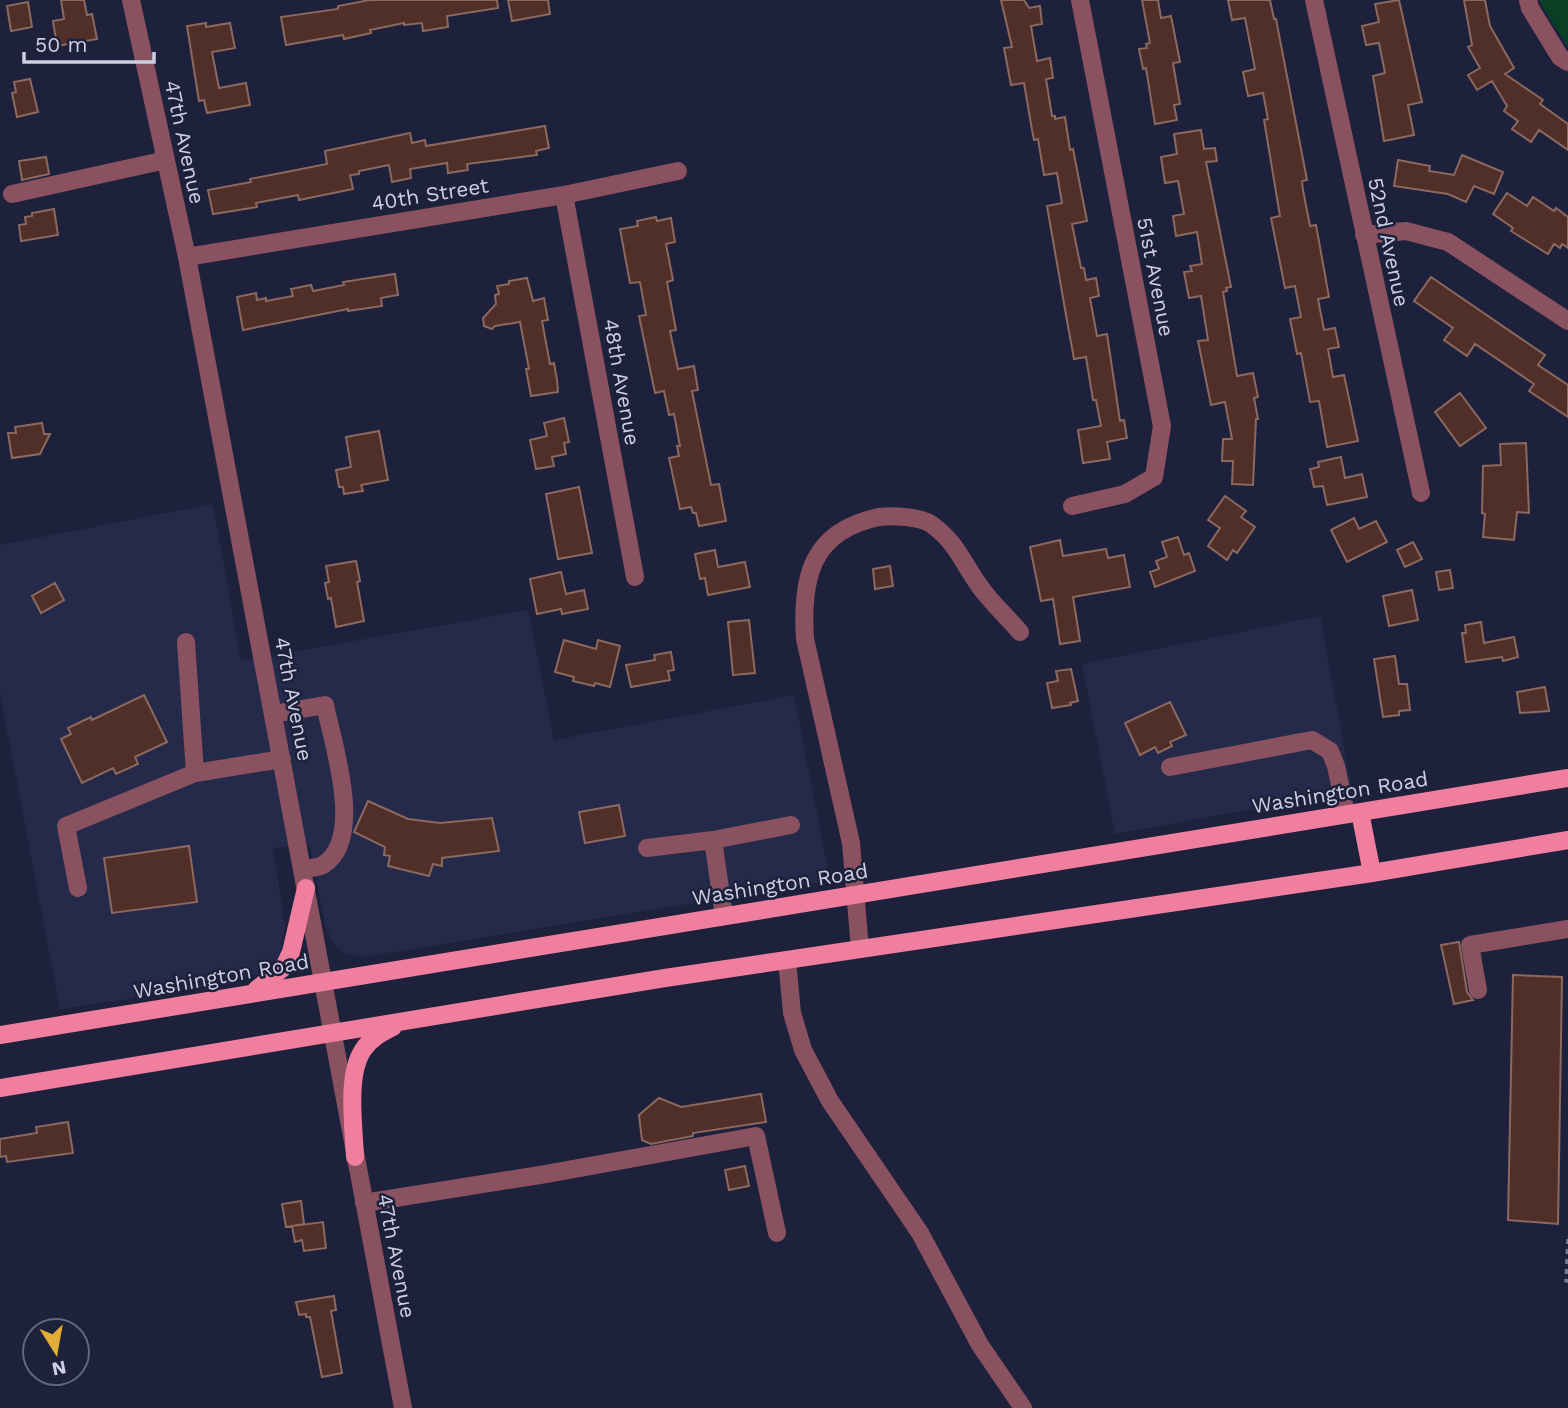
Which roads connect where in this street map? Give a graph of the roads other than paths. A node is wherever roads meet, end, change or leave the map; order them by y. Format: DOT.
graph roads {
  1 [pos="131,0"];
  2 [pos="1080,0"];
  3 [pos="1314,0"];
  4 [pos="1528,0"];
  5 [pos="1568,62"];
  6 [pos="166,160"];
  7 [pos="678,171"];
  8 [pos="12,194"];
  9 [pos="564,195"];
  10 [pos="1364,235"];
  11 [pos="187,257"];
  12 [pos="1567,317"];
  13 [pos="1421,493"];
  14 [pos="1072,506"];
  15 [pos="635,577"];
  16 [pos="1020,632"];
  17 [pos="187,642"];
  18 [pos="273,714"];
  19 [pos="282,759"];
  20 [pos="1170,767"];
  21 [pos="195,774"];
  22 [pos="1568,778"];
  23 [pos="1353,813"];
  24 [pos="791,825"];
  25 [pos="713,840"];
  26 [pos="1568,840"];
  27 [pos="647,848"];
  28 [pos="302,869"];
  29 [pos="1371,873"];
  30 [pos="78,888"];
  31 [pos="306,888"];
  32 [pos="856,894"];
  33 [pos="724,916"];
  34 [pos="1568,929"];
  35 [pos="860,949"];
  36 [pos="787,960"];
  37 [pos="323,981"];
  38 [pos="1478,990"];
  39 [pos="252,993"];
  40 [pos="402,1021"];
  41 [pos="332,1034"];
  42 [pos="0,1035"];
  43 [pos="0,1088"];
  44 [pos="355,1157"];
  45 [pos="364,1203"];
  46 [pos="777,1233"];
  47 [pos="403,1408"];
  48 [pos="1023,1408"];
  1 -- 6 [label="street, 47th Avenue"];
  2 -- 14 [label="street, 51st Avenue"];
  3 -- 10 [label="street, 52nd Avenue"];
  4 -- 5 [label="street"];
  6 -- 8 [label="street"];
  6 -- 11 [label="street, 47th Avenue"];
  7 -- 9 [label="street, 40th Street"];
  9 -- 11 [label="street, 40th Street"];
  9 -- 15 [label="street, 48th Avenue"];
  10 -- 12 [label="street"];
  10 -- 13 [label="street, 52nd Avenue"];
  11 -- 18 [label="street, 47th Avenue"];
  16 -- 32 [label="street"];
  17 -- 21 [label="street"];
  18 -- 19 [label="street, 47th Avenue"];
  18 -- 28 [label="street"];
  19 -- 21 [label="street"];
  19 -- 28 [label="street, 47th Avenue"];
  20 -- 23 [label="street"];
  21 -- 30 [label="street"];
  22 -- 23 [label="main road, Washington Road"];
  23 -- 29 [label="main road"];
  23 -- 32 [label="main road, Washington Road"];
  24 -- 25 [label="street"];
  25 -- 27 [label="street"];
  25 -- 33 [label="street"];
  26 -- 29 [label="main road"];
  28 -- 31 [label="street, 47th Avenue"];
  29 -- 35 [label="main road"];
  31 -- 37 [label="street, 47th Avenue"];
  31 -- 39 [label="main road"];
  32 -- 33 [label="main road, Washington Road"];
  32 -- 35 [label="street"];
  33 -- 37 [label="main road, Washington Road"];
  34 -- 38 [label="street"];
  35 -- 36 [label="main road"];
  36 -- 40 [label="main road"];
  36 -- 48 [label="street"];
  37 -- 39 [label="main road, Washington Road"];
  37 -- 41 [label="street, 47th Avenue"];
  39 -- 42 [label="main road, Washington Road"];
  40 -- 41 [label="main road"];
  40 -- 44 [label="main road"];
  41 -- 43 [label="main road"];
  41 -- 44 [label="street, 47th Avenue"];
  44 -- 45 [label="street, 47th Avenue"];
  45 -- 46 [label="street"];
  45 -- 47 [label="street, 47th Avenue"];
}
